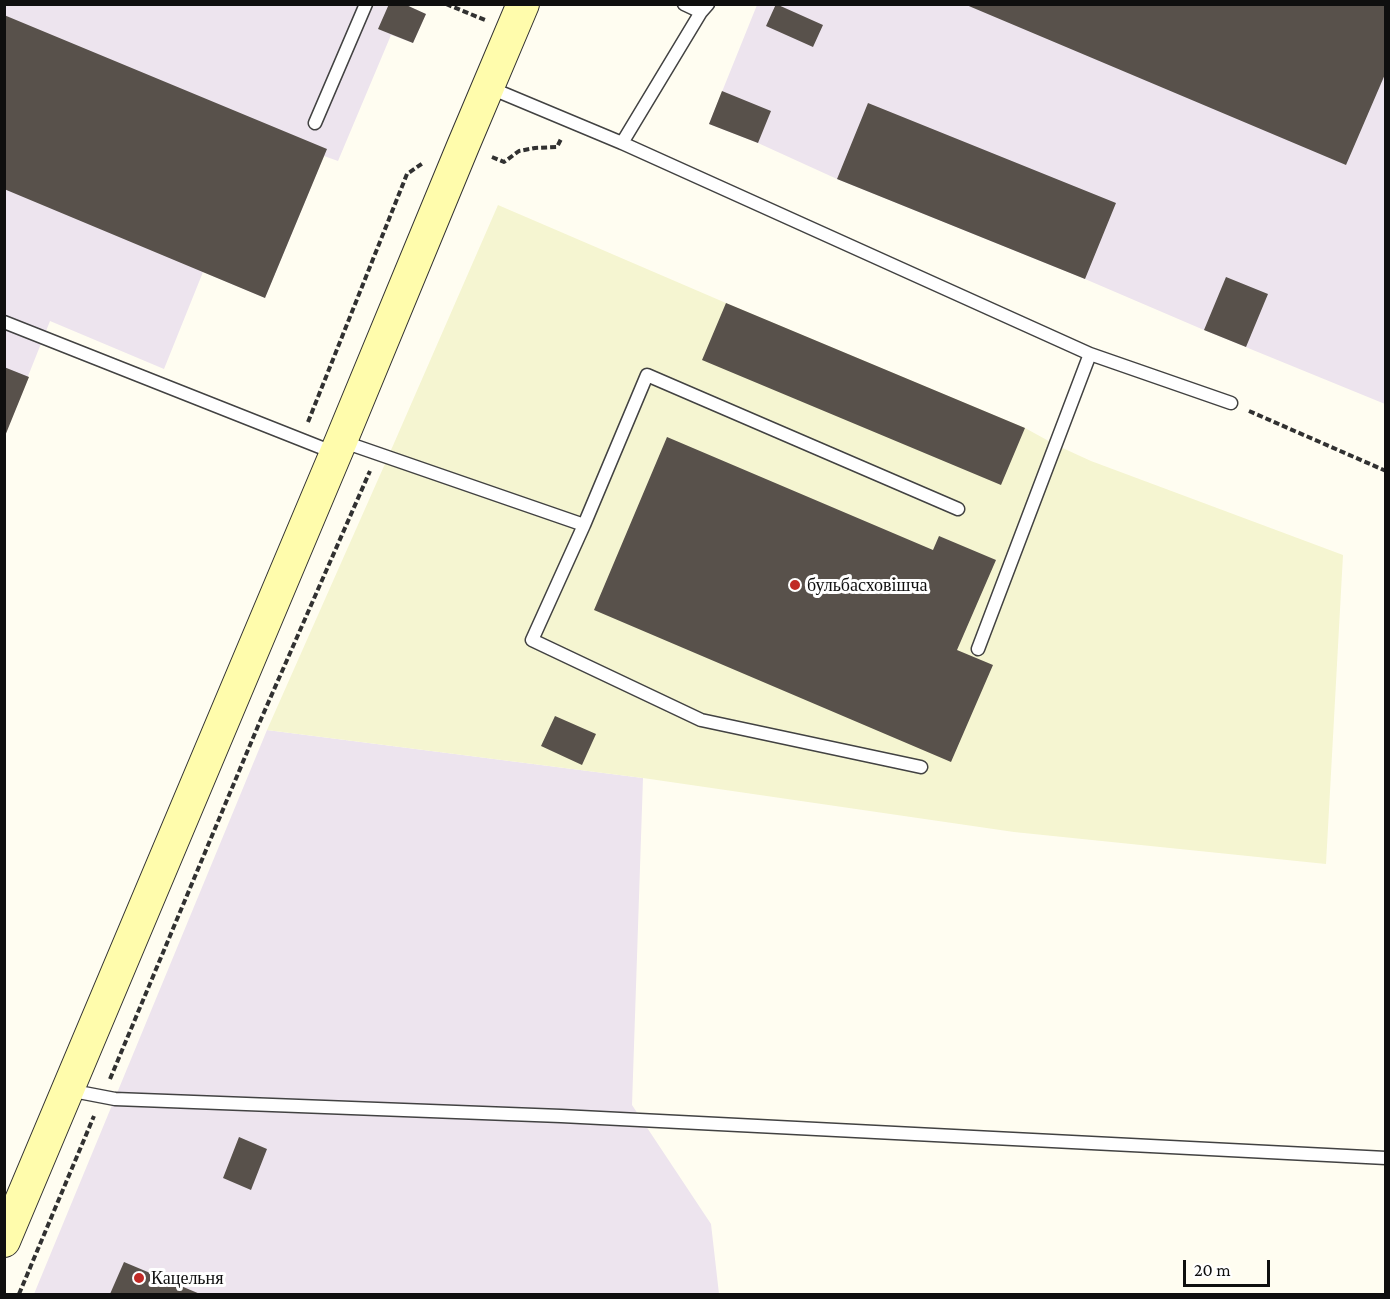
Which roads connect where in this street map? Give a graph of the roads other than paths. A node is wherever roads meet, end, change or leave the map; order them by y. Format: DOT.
graph roads {
  1 [pos="366,4"];
  2 [pos="523,4"];
  3 [pos="684,4"];
  4 [pos="704,8"];
  5 [pos="487,87"];
  6 [pos="315,123"];
  7 [pos="622,143"];
  8 [pos="4,322"];
  9 [pos="1090,354"];
  10 [pos="1231,403"];
  11 [pos="339,447"];
  12 [pos="958,509"];
  13 [pos="584,525"];
  14 [pos="978,649"];
  15 [pos="921,767"];
  16 [pos="67,1090"];
  17 [pos="1386,1158"];
  18 [pos="4,1240"];
  1 -- 6 [label="lane"];
  2 -- 5 [label="street"];
  3 -- 4 [label="lane"];
  4 -- 7 [label="lane"];
  5 -- 7 [label="lane"];
  5 -- 11 [label="street"];
  7 -- 9 [label="lane"];
  8 -- 11 [label="lane"];
  9 -- 10 [label="lane"];
  9 -- 14 [label="lane"];
  11 -- 13 [label="lane"];
  11 -- 16 [label="street"];
  12 -- 13 [label="lane"];
  13 -- 15 [label="lane"];
  16 -- 17 [label="lane"];
  16 -- 18 [label="street"];
}
